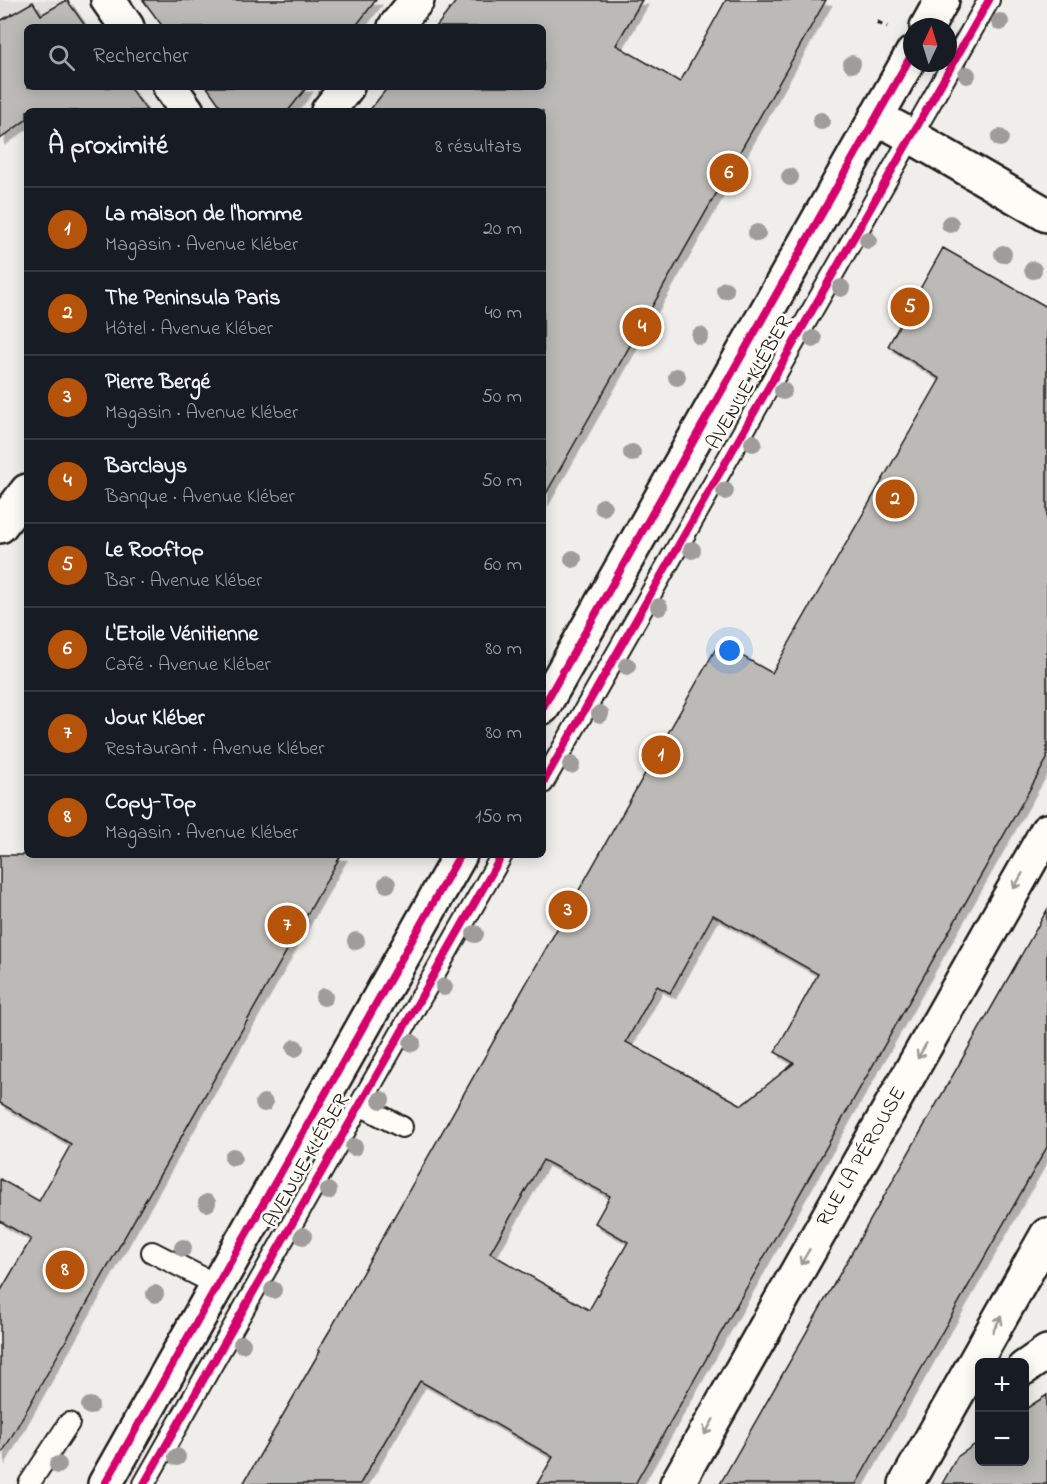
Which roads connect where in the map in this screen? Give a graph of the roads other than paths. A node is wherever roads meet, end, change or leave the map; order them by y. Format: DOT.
graph roads {
  1 [pos="108,0"];
  2 [pos="417,0"];
  3 [pos="942,0"];
  4 [pos="989,0"];
  5 [pos="932,18"];
  6 [pos="125,24"];
  7 [pos="397,24"];
  8 [pos="903,70"];
  9 [pos="172,90"];
  10 [pos="345,90"];
  11 [pos="185,108"];
  12 [pos="330,108"];
  13 [pos="876,117"];
  14 [pos="911,136"];
  15 [pos="1047,215"];
  16 [pos="24,495"];
  17 [pos="0,526"];
  18 [pos="546,702"];
  19 [pos="546,778"];
  20 [pos="1047,831"];
  21 [pos="458,858"];
  22 [pos="500,858"];
  23 [pos="360,1105"];
  24 [pos="402,1127"];
  25 [pos="1047,1234"];
  26 [pos="152,1252"];
  27 [pos="217,1285"];
  28 [pos="1047,1352"];
  29 [pos="1029,1365"];
  30 [pos="975,1402"];
  31 [pos="69,1423"];
  32 [pos="940,1426"];
  33 [pos="29,1484"];
  34 [pos="105,1484"];
  35 [pos="144,1484"];
  36 [pos="676,1484"];
  37 [pos="906,1484"];
  1 -- 6 [label="street"];
  2 -- 7 [label="street"];
  3 -- 5 [label="street"];
  4 -- 14 [label="lane, AVENUE KLÉBER"];
  8 -- 13 [label="street, AVENUE KLÉBER"];
  9 -- 11 [label="street"];
  10 -- 12 [label="street"];
  13 -- 14 [label="street"];
  13 -- 18 [label="street, AVENUE KLÉBER"];
  14 -- 15 [label="street"];
  14 -- 19 [label="lane, AVENUE KLÉBER"];
  16 -- 17 [label="street"];
  20 -- 36 [label="street, RUE LA PÉROUSE, one-way"];
  21 -- 27 [label="street, AVENUE KLÉBER"];
  22 -- 23 [label="lane, AVENUE KLÉBER"];
  23 -- 24 [label="lane, AVENUE KLÉBER"];
  23 -- 35 [label="lane, AVENUE KLÉBER"];
  32 -- 25 [label="street, one-way"];
  26 -- 27 [label="lane"];
  27 -- 34 [label="street, AVENUE KLÉBER"];
  28 -- 29 [label="street"];
  30 -- 32 [label="street"];
  31 -- 33 [label="lane"];
  32 -- 37 [label="street"];
}
